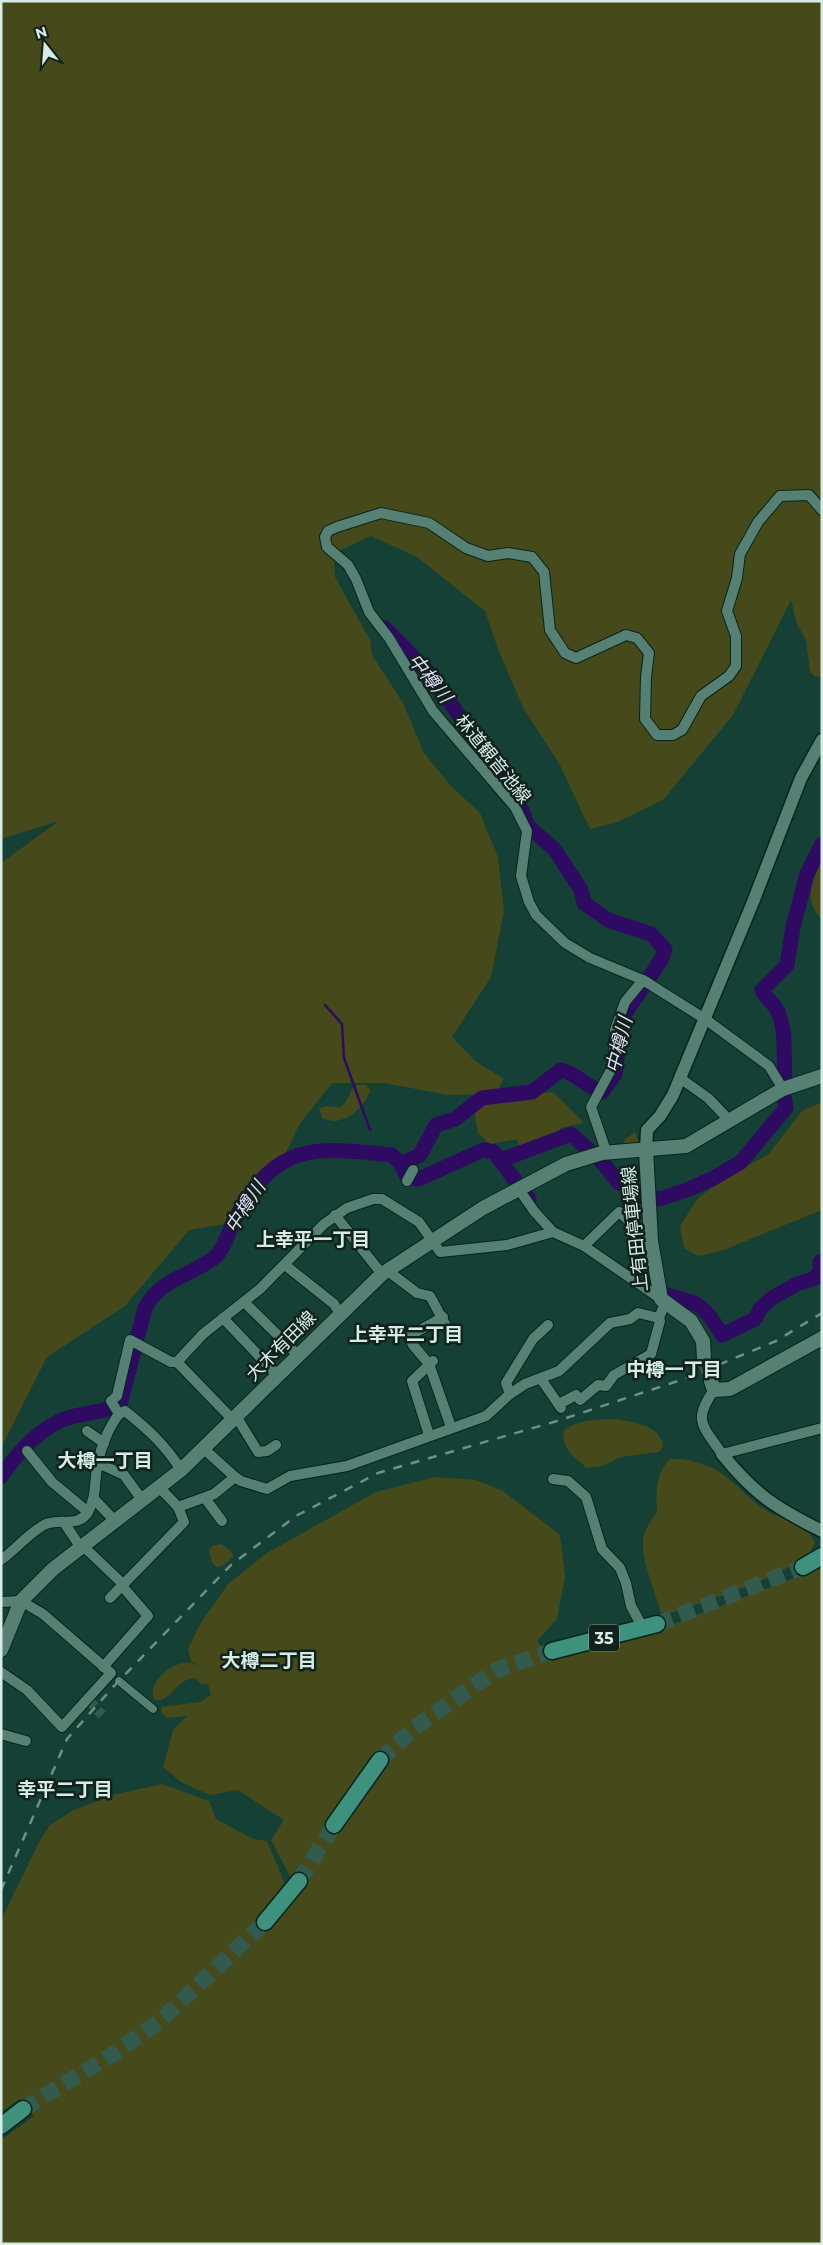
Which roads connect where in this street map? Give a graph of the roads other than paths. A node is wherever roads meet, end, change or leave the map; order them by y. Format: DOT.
graph roads {
  1 [pos="822,510"];
  2 [pos="822,740"];
  3 [pos="643,980"];
  4 [pos="705,1019"];
  5 [pos="822,1076"];
  6 [pos="680,1078"];
  7 [pos="783,1089"];
  8 [pos="730,1121"];
  9 [pos="604,1145"];
  10 [pos="646,1150"];
  11 [pos="413,1170"];
  12 [pos="407,1181"];
  13 [pos="518,1188"];
  14 [pos="334,1215"];
  15 [pos="553,1232"];
  16 [pos="432,1240"];
  17 [pos="651,1240"];
  18 [pos="586,1244"];
  19 [pos="285,1264"];
  20 [pos="385,1273"];
  21 [pos="663,1301"];
  22 [pos="245,1303"];
  23 [pos="340,1314"];
  24 [pos="443,1317"];
  25 [pos="223,1318"];
  26 [pos="659,1318"];
  27 [pos="548,1325"];
  28 [pos="451,1335"];
  29 [pos="822,1338"];
  30 [pos="299,1356"];
  31 [pos="704,1359"];
  32 [pos="177,1362"];
  33 [pos="431,1362"];
  34 [pos="278,1376"];
  35 [pos="541,1379"];
  36 [pos="713,1385"];
  37 [pos="510,1394"];
  38 [pos="116,1410"];
  39 [pos="235,1418"];
  40 [pos="451,1427"];
  41 [pos="822,1428"];
  42 [pos="86,1431"];
  43 [pos="430,1435"];
  44 [pos="104,1443"];
  45 [pos="276,1445"];
  46 [pos="204,1449"];
  47 [pos="27,1451"];
  48 [pos="722,1454"];
  49 [pos="98,1463"];
  50 [pos="181,1470"];
  51 [pos="235,1477"];
  52 [pos="553,1479"];
  53 [pos="160,1488"];
  54 [pos="205,1498"];
  55 [pos="94,1499"];
  56 [pos="143,1501"];
  57 [pos="178,1507"];
  58 [pos="88,1512"];
  59 [pos="222,1521"];
  60 [pos="116,1522"];
  61 [pos="65,1524"];
  62 [pos="822,1531"];
  63 [pos="82,1547"];
  64 [pos="822,1556"];
  65 [pos="1,1560"];
  66 [pos="803,1567"];
  67 [pos="124,1586"];
  68 [pos="110,1598"];
  69 [pos="21,1600"];
  70 [pos="1,1602"];
  71 [pos="650,1626"];
  72 [pos="1,1650"];
  73 [pos="552,1651"];
  74 [pos="1,1672"];
  75 [pos="112,1674"];
  76 [pos="152,1710"];
  77 [pos="1,1734"];
  78 [pos="26,1740"];
  79 [pos="380,1760"];
  80 [pos="334,1825"];
  81 [pos="299,1881"];
  82 [pos="265,1922"];
  83 [pos="23,2109"];
  84 [pos="1,2126"];
  1 -- 3 [label="street, 林道観音池線"];
  2 -- 4 [label="street"];
  3 -- 4 [label="street, 林道観音池線"];
  3 -- 4 [label="street"];
  3 -- 9 [label="street"];
  4 -- 6 [label="street"];
  4 -- 7 [label="street"];
  5 -- 7 [label="main road, 上有田停車場線"];
  6 -- 8 [label="street"];
  6 -- 10 [label="street"];
  7 -- 8 [label="main road, 上有田停車場線"];
  8 -- 10 [label="main road, 上有田停車場線"];
  10 -- 13 [label="main road, 大木有田線"];
  10 -- 17 [label="main road, 上有田停車場線"];
  11 -- 12 [label="street"];
  13 -- 15 [label="street"];
  13 -- 16 [label="main road, 大木有田線"];
  14 -- 16 [label="street"];
  14 -- 19 [label="street"];
  14 -- 20 [label="street"];
  15 -- 16 [label="street"];
  15 -- 18 [label="street"];
  16 -- 20 [label="main road, 大木有田線"];
  17 -- 18 [label="street"];
  17 -- 21 [label="main road, 上有田停車場線"];
  18 -- 21 [label="street"];
  19 -- 22 [label="street"];
  19 -- 23 [label="street"];
  20 -- 23 [label="main road, 大木有田線"];
  20 -- 24 [label="street"];
  21 -- 26 [label="street"];
  21 -- 31 [label="main road, 上有田停車場線"];
  22 -- 25 [label="street"];
  22 -- 30 [label="street"];
  23 -- 30 [label="main road, 大木有田線"];
  24 -- 28 [label="street"];
  24 -- 33 [label="street"];
  25 -- 32 [label="street"];
  25 -- 34 [label="street"];
  26 -- 35 [label="street"];
  26 -- 35 [label="street"];
  27 -- 37 [label="street"];
  29 -- 36 [label="main road"];
  30 -- 34 [label="main road, 大木有田線"];
  32 -- 38 [label="street"];
  32 -- 39 [label="street"];
  33 -- 40 [label="street"];
  33 -- 43 [label="street"];
  34 -- 39 [label="main road, 大木有田線"];
  35 -- 37 [label="street"];
  36 -- 48 [label="street"];
  37 -- 40 [label="street"];
  38 -- 44 [label="street"];
  38 -- 50 [label="street"];
  39 -- 45 [label="street"];
  39 -- 46 [label="main road, 大木有田線"];
  40 -- 43 [label="street"];
  41 -- 48 [label="street"];
  42 -- 44 [label="street"];
  43 -- 51 [label="street"];
  44 -- 49 [label="street"];
  46 -- 50 [label="main road, 大木有田線"];
  46 -- 51 [label="street"];
  47 -- 58 [label="street"];
  48 -- 62 [label="street"];
  49 -- 55 [label="street"];
  49 -- 56 [label="street"];
  50 -- 53 [label="main road, 大木有田線"];
  51 -- 54 [label="street"];
  52 -- 71 [label="street"];
  53 -- 56 [label="main road, 大木有田線"];
  53 -- 57 [label="street"];
  54 -- 57 [label="street"];
  54 -- 59 [label="street"];
  55 -- 58 [label="street"];
  55 -- 60 [label="street"];
  56 -- 60 [label="main road, 大木有田線"];
  57 -- 67 [label="street"];
  58 -- 61 [label="street"];
  60 -- 63 [label="main road, 大木有田線"];
  61 -- 63 [label="street"];
  61 -- 65 [label="street"];
  63 -- 67 [label="street"];
  63 -- 69 [label="main road, 大木有田線"];
  64 -- 66 [label="highway"];
  67 -- 68 [label="street"];
  67 -- 75 [label="street"];
  69 -- 70 [label="street"];
  69 -- 72 [label="main road, 大木有田線"];
  69 -- 75 [label="street"];
  71 -- 73 [label="highway, 35"];
  74 -- 75 [label="street"];
  75 -- 76 [label="street"];
  77 -- 78 [label="street"];
  79 -- 80 [label="highway"];
  81 -- 82 [label="highway"];
  83 -- 84 [label="highway"];
}
